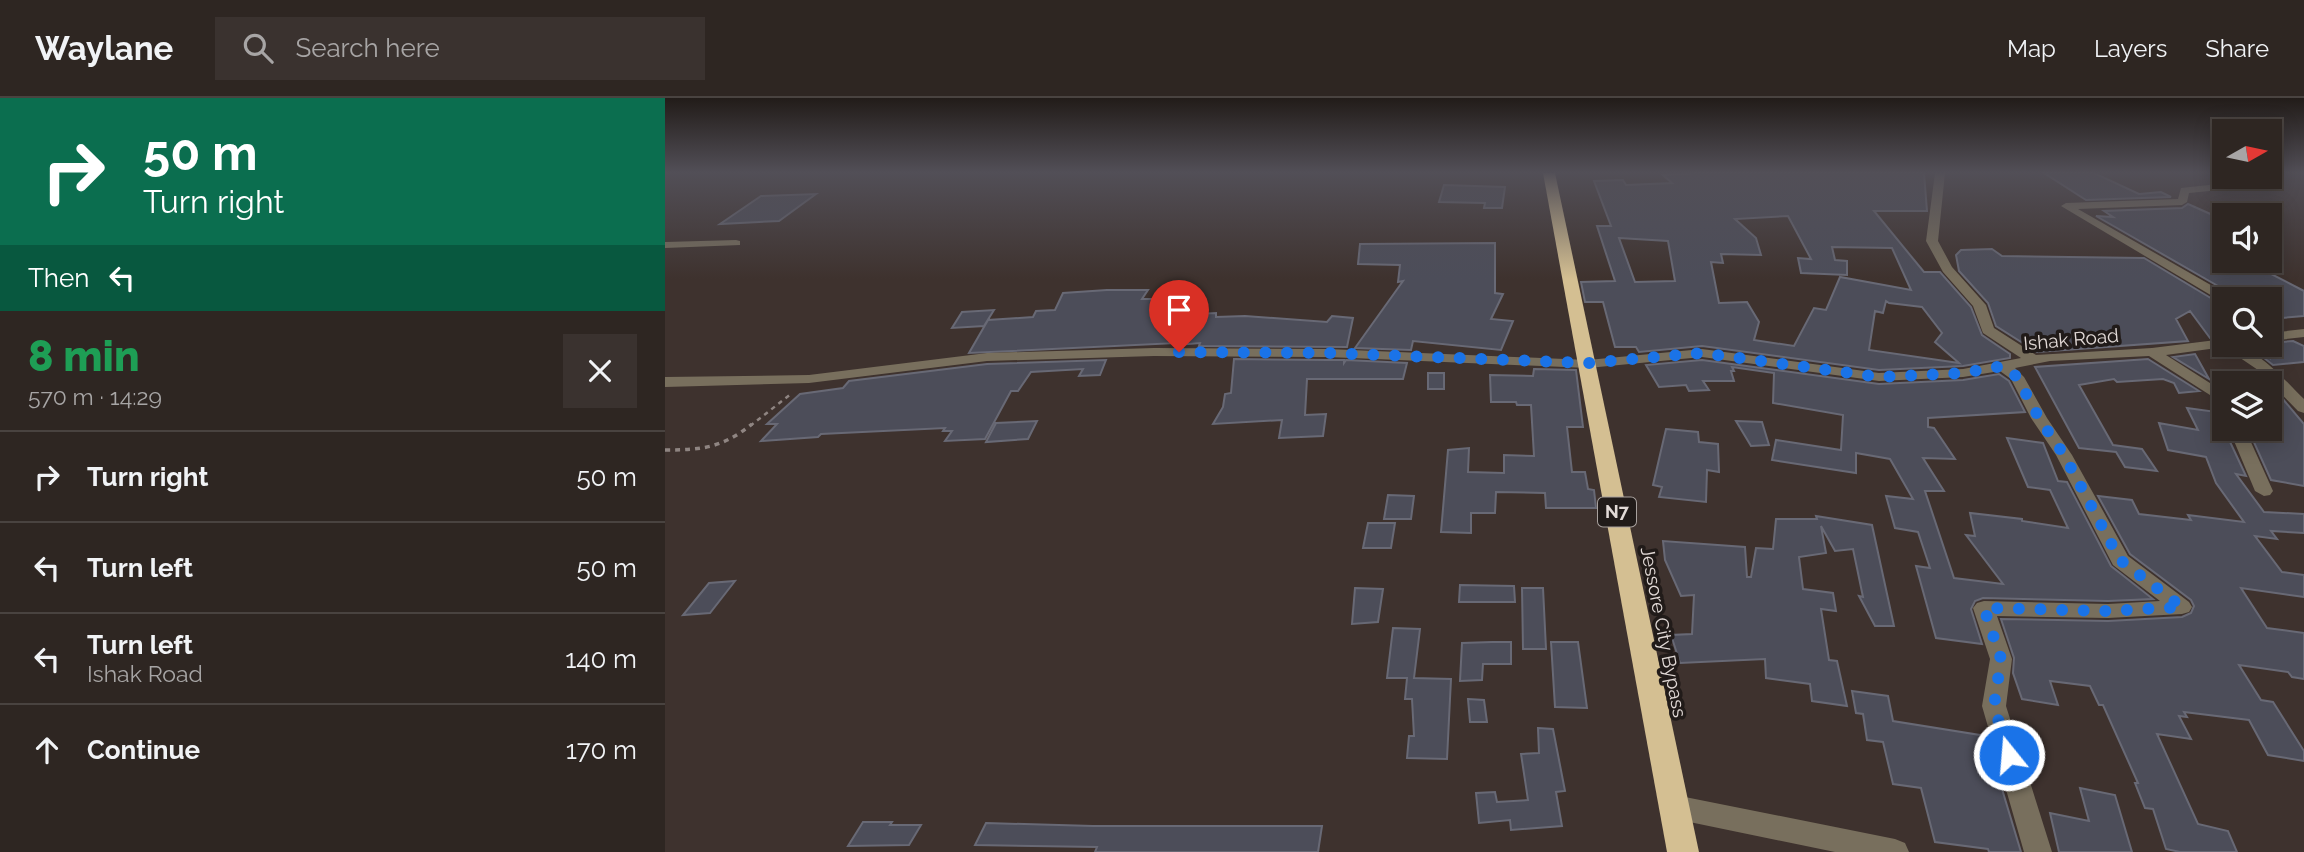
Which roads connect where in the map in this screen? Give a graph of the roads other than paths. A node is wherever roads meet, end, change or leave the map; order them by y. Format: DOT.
graph roads {
  1 [pos="1556,208"];
  2 [pos="1936,208"];
  3 [pos="2071,208"];
  4 [pos="736,243"];
  5 [pos="665,245"];
  6 [pos="2212,291"];
  7 [pos="2282,332"];
  8 [pos="2304,332"];
  9 [pos="2286,335"];
  10 [pos="2282,336"];
  11 [pos="2212,346"];
  12 [pos="2152,352"];
  13 [pos="2247,357"];
  14 [pos="2034,360"];
  15 [pos="1588,363"];
  16 [pos="2003,366"];
  17 [pos="665,383"];
  18 [pos="2212,391"];
  19 [pos="2304,408"];
  20 [pos="2243,441"];
  21 [pos="2264,491"];
  22 [pos="1675,807"];
  23 [pos="1822,844"];
  24 [pos="1683,852"];
  25 [pos="1895,852"];
  26 [pos="2038,852"];
  1 -- 15 [label="highway, Jessore City Bypass / N7"];
  2 -- 14 [label="street"];
  3 -- 6 [label="street"];
  4 -- 5 [label="street"];
  7 -- 9 [label="street"];
  8 -- 9 [label="street"];
  9 -- 10 [label="street"];
  11 -- 12 [label="street, Ishak Road"];
  12 -- 14 [label="street, Ishak Road"];
  12 -- 18 [label="street"];
  13 -- 19 [label="street"];
  14 -- 16 [label="street, Ishak Road"];
  15 -- 16 [label="street, Ishak Road"];
  15 -- 17 [label="street, Ishak Road"];
  15 -- 22 [label="highway, Jessore City Bypass / N7"];
  16 -- 26 [label="street"];
  20 -- 21 [label="street"];
  22 -- 23 [label="street"];
  22 -- 24 [label="highway, Jessore City Bypass / N7"];
  23 -- 25 [label="street"];
}
